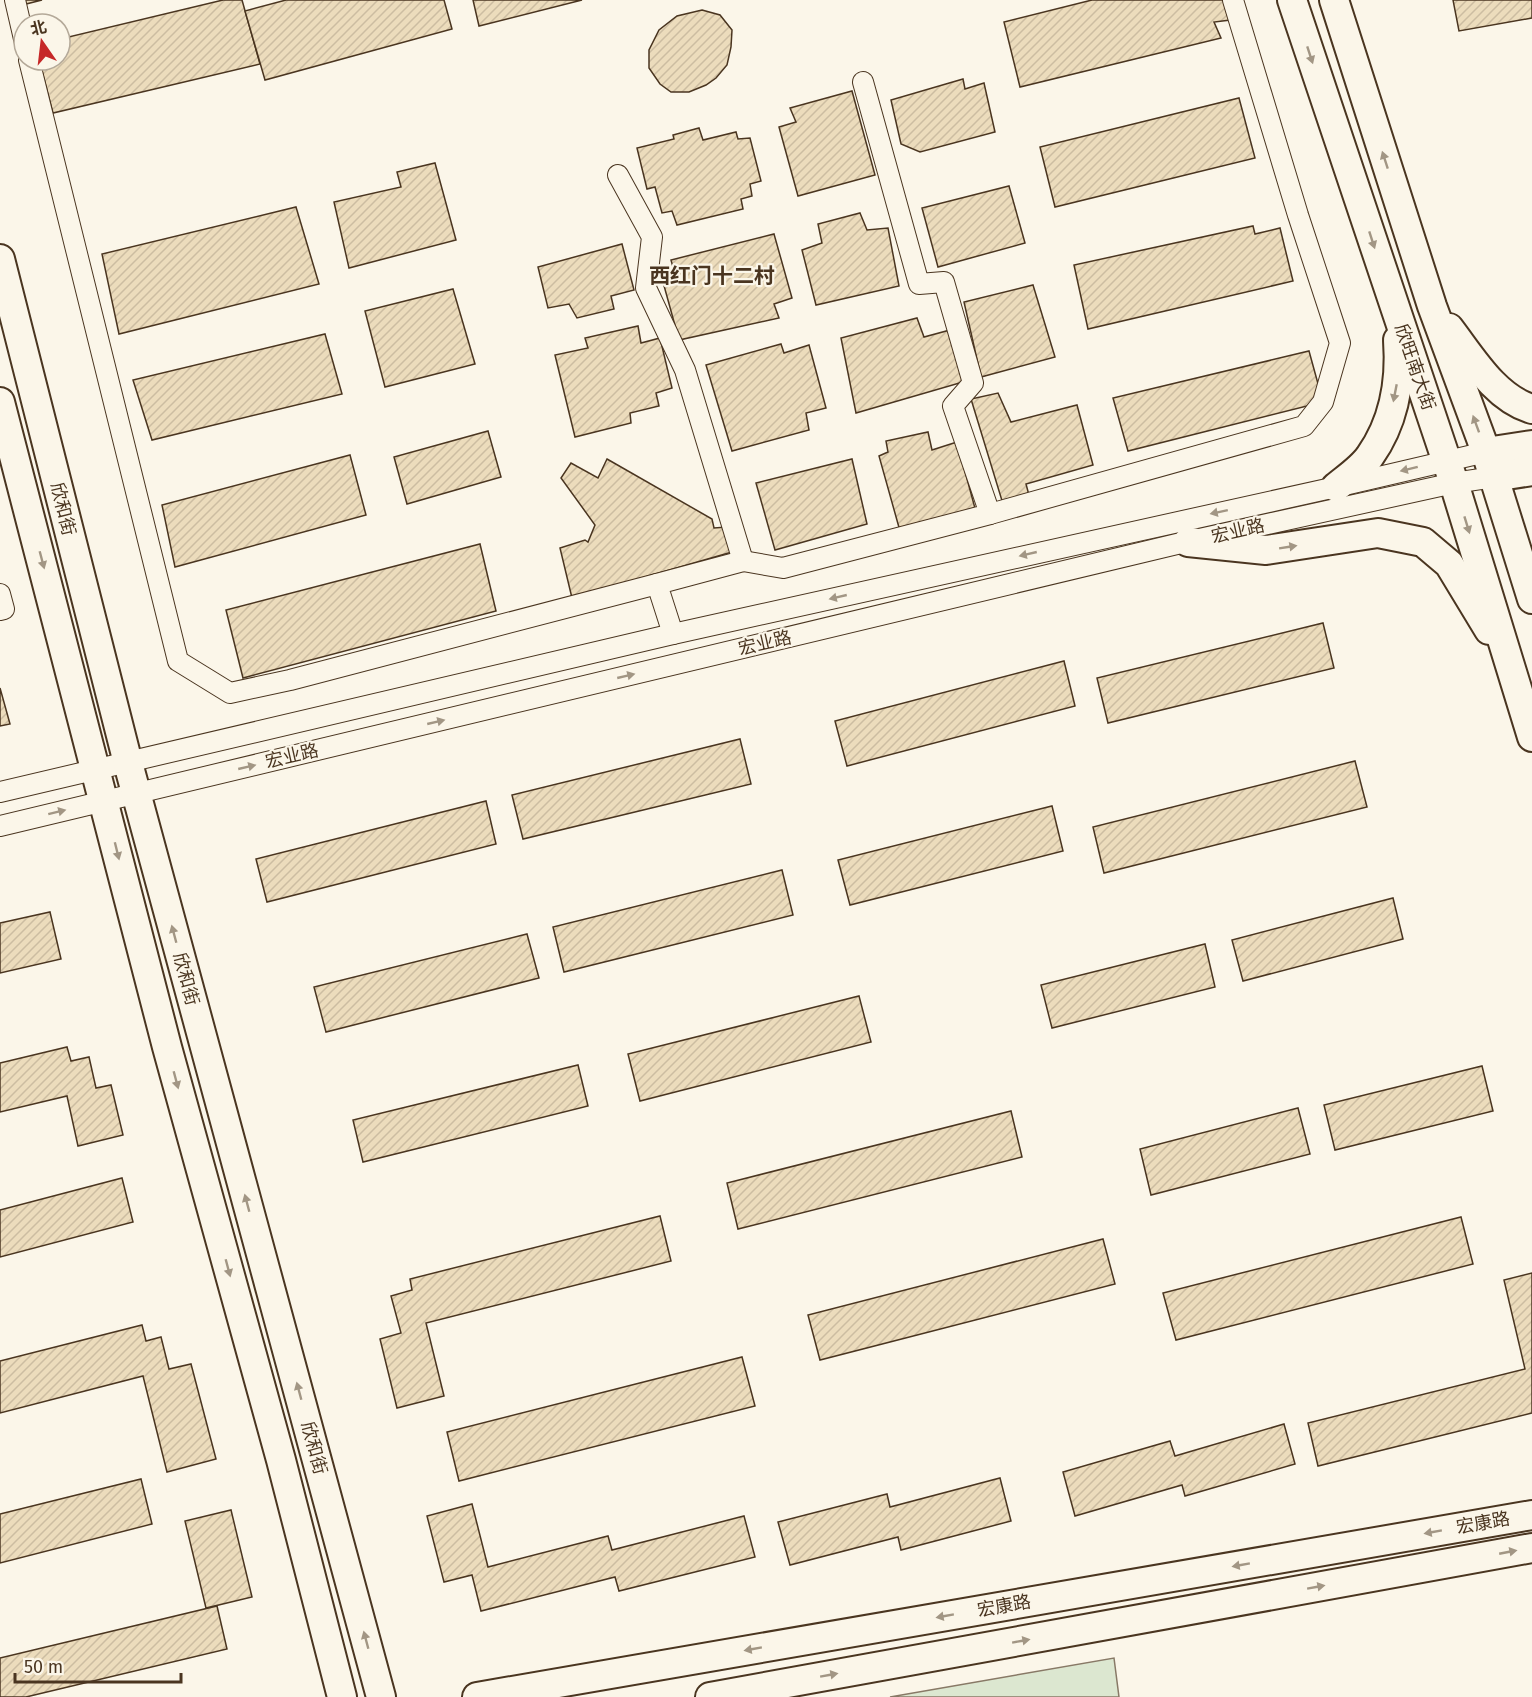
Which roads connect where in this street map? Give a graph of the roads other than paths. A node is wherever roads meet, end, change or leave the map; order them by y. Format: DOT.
graph roads {
  1 [pos="1233,0"];
  2 [pos="1292,0"];
  3 [pos="1334,0"];
  4 [pos="32,72"];
  5 [pos="863,82"];
  6 [pos="618,175"];
  7 [pos="0,259"];
  8 [pos="1432,306"];
  9 [pos="1397,314"];
  10 [pos="0,402"];
  11 [pos="1532,409"];
  12 [pos="1532,445"];
  13 [pos="1490,464"];
  14 [pos="18,471"];
  15 [pos="1450,471"];
  16 [pos="1532,471"];
  17 [pos="1336,487"];
  18 [pos="62,503"];
  19 [pos="990,514"];
  20 [pos="1180,536"];
  21 [pos="743,561"];
  22 [pos="657,584"];
  23 [pos="0,594"];
  24 [pos="1532,599"];
  25 [pos="0,610"];
  26 [pos="673,634"];
  27 [pos="1508,660"];
  28 [pos="1532,737"];
  29 [pos="128,763"];
  30 [pos="96,769"];
  31 [pos="0,792"];
  32 [pos="136,794"];
  33 [pos="104,800"];
  34 [pos="0,826"];
  35 [pos="202,1038"];
  36 [pos="167,1047"];
  37 [pos="316,1453"];
  38 [pos="281,1460"];
  39 [pos="1532,1515"];
  40 [pos="1532,1548"];
  41 [pos="342,1697"];
  42 [pos="381,1697"];
  43 [pos="477,1697"];
  44 [pos="710,1697"];
  1 -- 19 [label="street"];
  2 -- 9 [label="street, 欣旺南大街, one-way"];
  8 -- 3 [label="street, 欣旺南大街, one-way"];
  4 -- 22 [label="street"];
  5 -- 19 [label="street"];
  6 -- 21 [label="street"];
  7 -- 18 [label="street, 欣和街"];
  8 -- 11 [label="street"];
  13 -- 8 [label="street, 欣旺南大街, one-way"];
  9 -- 15 [label="street, 欣旺南大街"];
  9 -- 17 [label="street, one-way"];
  10 -- 14 [label="street, 欣和街"];
  12 -- 13 [label="street, 宏业路"];
  13 -- 15 [label="street, 宏业路"];
  13 -- 15 [label="street, 宏业路"];
  13 -- 16 [label="street, 宏业路"];
  13 -- 24 [label="street, 欣旺南大街"];
  14 -- 18 [label="street"];
  14 -- 30 [label="street, 欣和街, one-way"];
  15 -- 17 [label="street, 宏业路, one-way"];
  15 -- 20 [label="street, 宏业路"];
  15 -- 27 [label="street, 欣旺南大街, one-way"];
  17 -- 20 [label="street, 宏业路, one-way"];
  18 -- 29 [label="street, 欣和街"];
  19 -- 21 [label="street"];
  20 -- 26 [label="street, 宏业路, one-way"];
  20 -- 27 [label="street, one-way"];
  32 -- 20 [label="street, 宏业路, one-way"];
  21 -- 22 [label="street"];
  22 -- 26 [label="street"];
  23 -- 25 [label="street"];
  26 -- 29 [label="street, 宏业路"];
  27 -- 28 [label="street, 欣旺南大街"];
  29 -- 30 [label="street, 宏业路"];
  29 -- 32 [label="street, 欣和街"];
  30 -- 31 [label="street, 宏业路"];
  30 -- 33 [label="street, 欣和街"];
  32 -- 33 [label="street, 宏业路"];
  35 -- 32 [label="street, 欣和街, one-way"];
  34 -- 33 [label="street, 宏业路, one-way"];
  33 -- 36 [label="street, 欣和街, one-way"];
  35 -- 36 [label="street"];
  37 -- 35 [label="street, 欣和街, one-way"];
  36 -- 38 [label="street, 欣和街, one-way"];
  37 -- 38 [label="street"];
  42 -- 37 [label="street, 欣和街, one-way"];
  38 -- 41 [label="street, 欣和街"];
  39 -- 43 [label="street, 宏康路, one-way"];
  44 -- 40 [label="street, 宏康路, one-way"];
}
